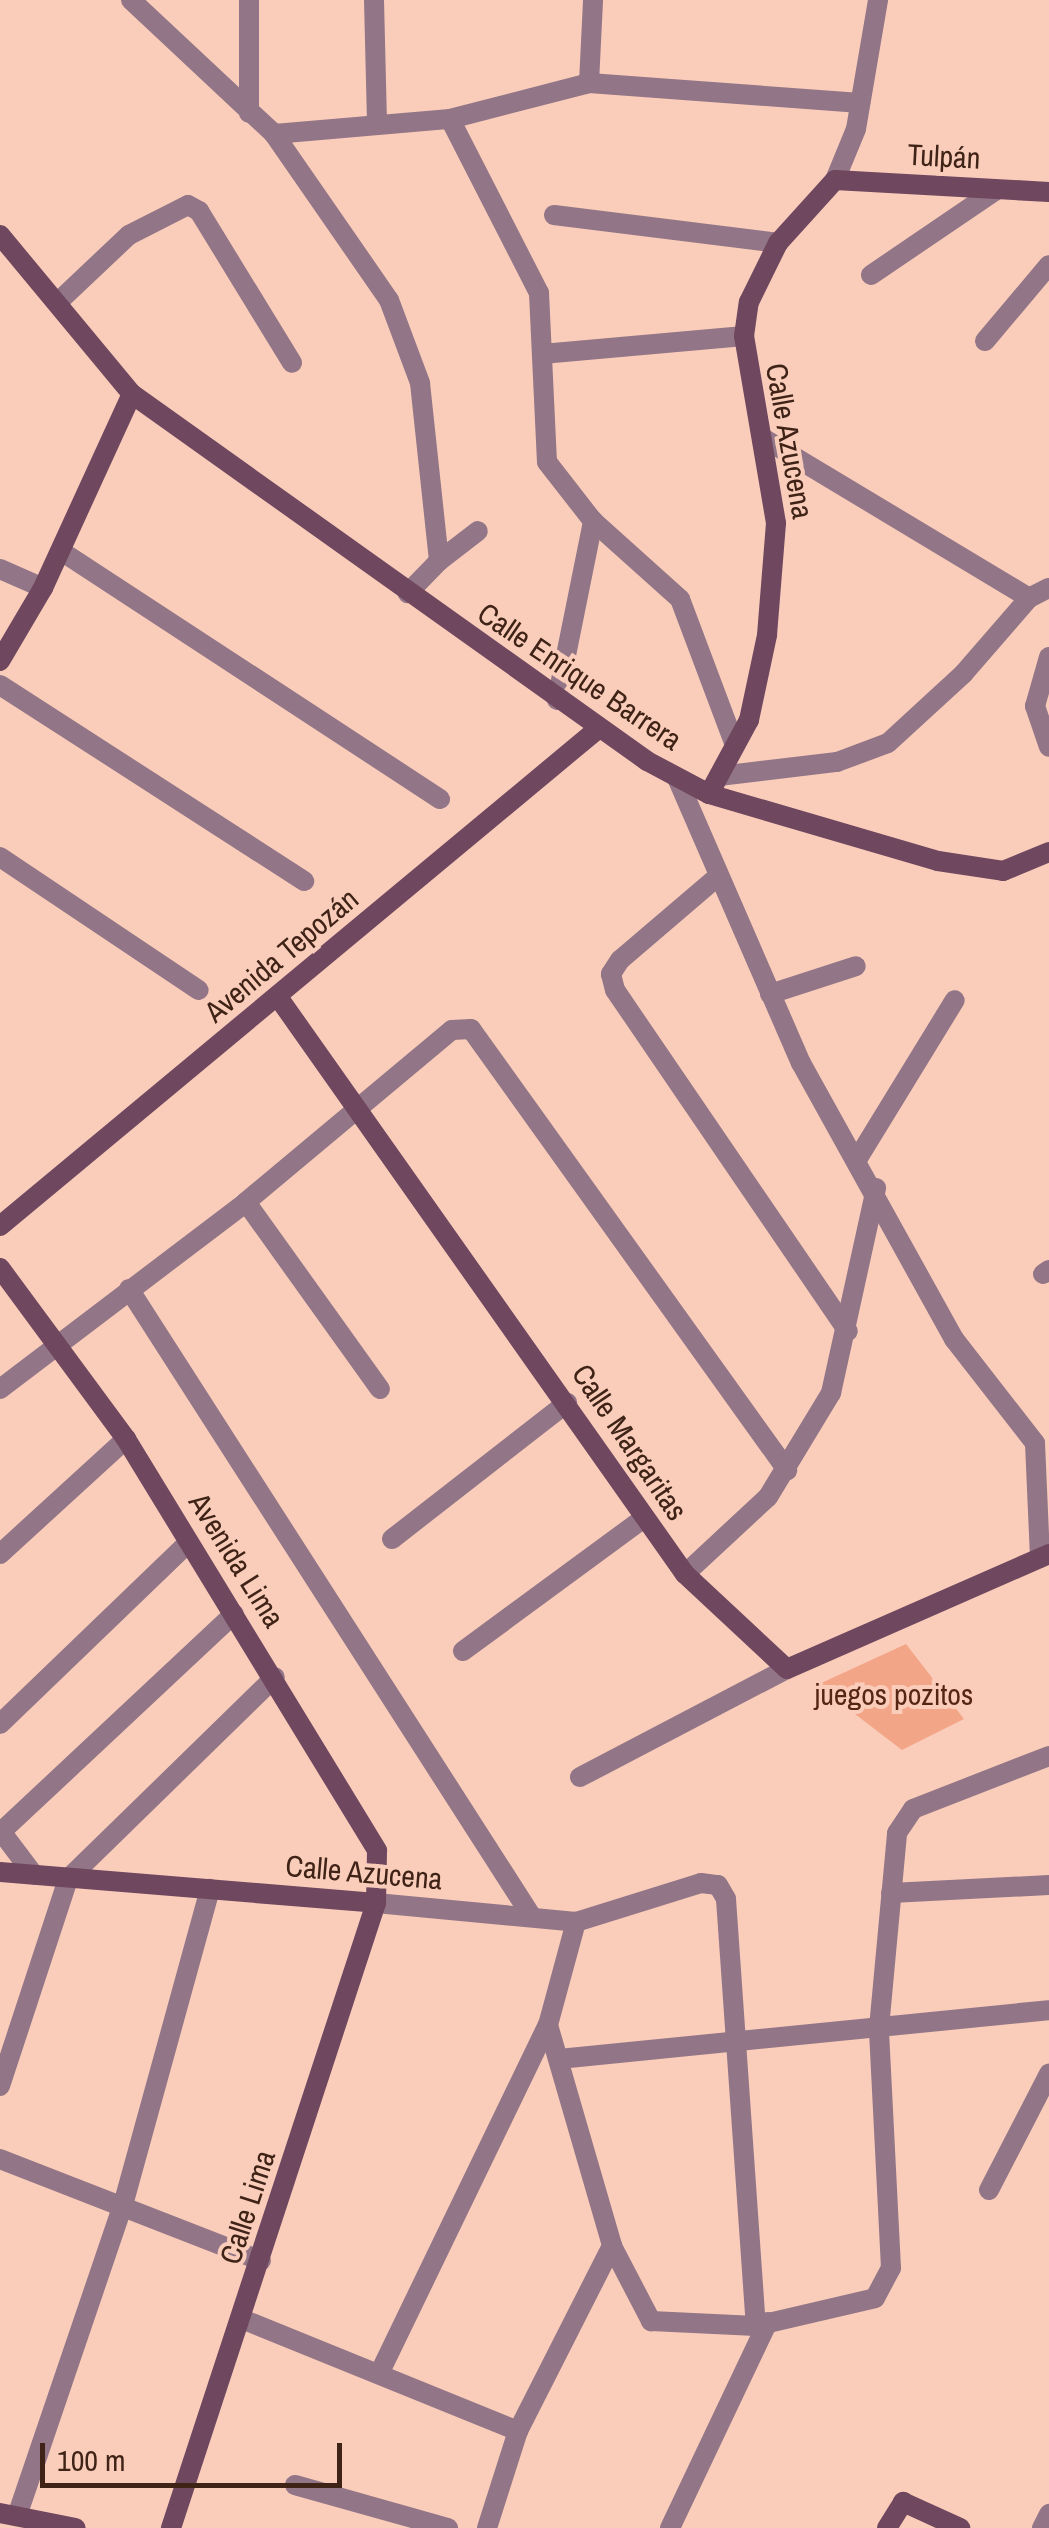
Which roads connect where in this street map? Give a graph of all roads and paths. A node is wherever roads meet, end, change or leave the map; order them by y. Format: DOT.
graph roads {
  1 [pos="130,0"];
  2 [pos="249,0"];
  3 [pos="374,0"];
  4 [pos="593,0"];
  5 [pos="878,0"];
  6 [pos="589,83"];
  7 [pos="860,103"];
  8 [pos="248,112"];
  9 [pos="450,119"];
  10 [pos="377,124"];
  11 [pos="274,134"];
  12 [pos="835,180"];
  13 [pos="996,190"];
  14 [pos="1049,192"];
  15 [pos="554,215"];
  16 [pos="0,235"];
  17 [pos="778,243"];
  18 [pos="1049,265"];
  19 [pos="871,275"];
  20 [pos="57,303"];
  21 [pos="744,336"];
  22 [pos="985,341"];
  23 [pos="542,354"];
  24 [pos="292,363"];
  25 [pos="132,394"];
  26 [pos="763,438"];
  27 [pos="593,521"];
  28 [pos="478,530"];
  29 [pos="61,551"];
  30 [pos="440,562"];
  31 [pos="0,569"];
  32 [pos="43,588"];
  33 [pos="1049,588"];
  34 [pos="408,594"];
  35 [pos="1029,598"];
  36 [pos="1049,657"];
  37 [pos="0,661"];
  38 [pos="0,685"];
  39 [pos="557,700"];
  40 [pos="599,728"];
  41 [pos="735,745"];
  42 [pos="1049,747"];
  43 [pos="677,778"];
  44 [pos="714,785"];
  45 [pos="440,799"];
  46 [pos="1049,852"];
  47 [pos="0,857"];
  48 [pos="716,878"];
  49 [pos="304,881"];
  50 [pos="856,966"];
  51 [pos="199,990"];
  52 [pos="770,994"];
  53 [pos="278,997"];
  54 [pos="956,1000"];
  55 [pos="359,1107"];
  56 [pos="858,1158"];
  57 [pos="876,1188"];
  58 [pos="246,1202"];
  59 [pos="0,1226"];
  60 [pos="0,1268"];
  61 [pos="130,1290"];
  62 [pos="848,1330"];
  63 [pos="59,1340"];
  64 [pos="0,1389"];
  65 [pos="380,1389"];
  66 [pos="567,1402"];
  67 [pos="126,1439"];
  68 [pos="787,1470"];
  69 [pos="644,1518"];
  70 [pos="392,1539"];
  71 [pos="189,1542"];
  72 [pos="0,1554"];
  73 [pos="1044,1556"];
  74 [pos="685,1574"];
  75 [pos="234,1614"];
  76 [pos="463,1652"];
  77 [pos="786,1670"];
  78 [pos="275,1677"];
  79 [pos="0,1724"];
  80 [pos="1049,1756"];
  81 [pos="580,1777"];
  82 [pos="1,1831"];
  83 [pos="0,1872"];
  84 [pos="34,1875"];
  85 [pos="68,1879"];
  86 [pos="1049,1885"];
  87 [pos="210,1889"];
  88 [pos="891,1894"];
  89 [pos="376,1903"];
  90 [pos="532,1917"];
  91 [pos="576,1922"];
  92 [pos="1049,2010"];
  93 [pos="548,2025"];
  94 [pos="879,2028"];
  95 [pos="736,2046"];
  96 [pos="559,2060"];
  97 [pos="1049,2074"];
  98 [pos="0,2086"];
  99 [pos="0,2158"];
  100 [pos="989,2190"];
  101 [pos="123,2206"];
  102 [pos="612,2246"];
  103 [pos="261,2261"];
  104 [pos="242,2319"];
  105 [pos="762,2324"];
  106 [pos="379,2374"];
  107 [pos="518,2431"];
  108 [pos="296,2485"];
  109 [pos="9,2514"];
  110 [pos="1049,2514"];
  111 [pos="71,2528"];
  112 [pos="171,2528"];
  113 [pos="448,2528"];
  114 [pos="487,2528"];
  115 [pos="670,2528"];
  116 [pos="886,2528"];
  117 [pos="960,2528"];
  118 [pos="1042,2528"];
  1 -- 8 [label="street"];
  2 -- 8 [label="street"];
  3 -- 10 [label="street"];
  4 -- 6 [label="street"];
  5 -- 7 [label="street, Calle Azucena"];
  6 -- 7 [label="street"];
  6 -- 9 [label="street"];
  7 -- 12 [label="street, Calle Azucena"];
  8 -- 11 [label="street"];
  9 -- 10 [label="street"];
  9 -- 23 [label="street"];
  10 -- 11 [label="street"];
  11 -- 30 [label="street"];
  12 -- 13 [label="street, Tulpán"];
  12 -- 17 [label="street, Calle Azucena"];
  13 -- 14 [label="street, Tulpán"];
  13 -- 19 [label="street"];
  15 -- 17 [label="street"];
  16 -- 20 [label="street, Calle Enrique Barrera"];
  17 -- 21 [label="street, Calle Azucena"];
  18 -- 22 [label="street"];
  20 -- 24 [label="street"];
  20 -- 25 [label="street, Calle Enrique Barrera"];
  21 -- 23 [label="street"];
  21 -- 26 [label="street, Calle Azucena"];
  23 -- 27 [label="street"];
  25 -- 29 [label="street"];
  25 -- 34 [label="street, Calle Enrique Barrera"];
  26 -- 35 [label="street"];
  26 -- 41 [label="street, Calle Azucena"];
  27 -- 39 [label="street"];
  27 -- 41 [label="street"];
  28 -- 30 [label="street"];
  29 -- 32 [label="street"];
  29 -- 45 [label="street"];
  30 -- 34 [label="street"];
  31 -- 32 [label="street"];
  32 -- 37 [label="street"];
  33 -- 35 [label="street"];
  34 -- 39 [label="street, Calle Enrique Barrera"];
  35 -- 44 [label="street"];
  36 -- 42 [label="street"];
  38 -- 49 [label="street"];
  39 -- 40 [label="street, Calle Enrique Barrera"];
  40 -- 43 [label="street, Calle Enrique Barrera"];
  40 -- 53 [label="street, Avenida Tepozán"];
  41 -- 44 [label="street, Calle Azucena"];
  43 -- 44 [label="street, Calle Enrique Barrera"];
  43 -- 48 [label="street"];
  44 -- 46 [label="street, Calle Enrique Barrera"];
  47 -- 51 [label="street"];
  48 -- 52 [label="street"];
  48 -- 62 [label="street"];
  50 -- 52 [label="street"];
  52 -- 56 [label="street"];
  53 -- 55 [label="street, Calle Margaritas"];
  53 -- 59 [label="street, Avenida Tepozán"];
  54 -- 56 [label="street"];
  55 -- 58 [label="street"];
  55 -- 66 [label="street, Calle Margaritas"];
  55 -- 68 [label="street"];
  56 -- 57 [label="street"];
  57 -- 62 [label="street"];
  57 -- 73 [label="street"];
  58 -- 61 [label="street"];
  58 -- 65 [label="street"];
  60 -- 63 [label="street, Avenida Lima"];
  61 -- 63 [label="street"];
  61 -- 90 [label="street"];
  62 -- 68 [label="street"];
  63 -- 64 [label="street"];
  63 -- 67 [label="street, Avenida Lima"];
  66 -- 69 [label="street, Calle Margaritas"];
  66 -- 70 [label="street"];
  67 -- 71 [label="street, Avenida Lima"];
  67 -- 72 [label="street"];
  68 -- 74 [label="street"];
  69 -- 74 [label="street, Calle Margaritas"];
  69 -- 76 [label="street"];
  71 -- 75 [label="street, Avenida Lima"];
  71 -- 79 [label="street"];
  73 -- 77 [label="street"];
  74 -- 77 [label="street, Calle Margaritas"];
  75 -- 78 [label="street, Avenida Lima"];
  75 -- 82 [label="street"];
  77 -- 81 [label="street"];
  78 -- 85 [label="street"];
  78 -- 89 [label="street, Avenida Lima"];
  80 -- 88 [label="street"];
  82 -- 84 [label="street"];
  83 -- 84 [label="street, Calle Azucena"];
  84 -- 85 [label="street, Calle Azucena"];
  85 -- 87 [label="street, Calle Azucena"];
  85 -- 98 [label="street"];
  86 -- 88 [label="street"];
  87 -- 89 [label="street, Calle Azucena"];
  87 -- 101 [label="street"];
  88 -- 94 [label="street"];
  89 -- 90 [label="street, Calle Azucena"];
  89 -- 103 [label="street, Calle Lima"];
  90 -- 91 [label="street, Calle Azucena"];
  91 -- 93 [label="street"];
  91 -- 95 [label="street, Calle Azucena"];
  92 -- 94 [label="street"];
  93 -- 96 [label="street"];
  93 -- 106 [label="street"];
  94 -- 95 [label="street"];
  94 -- 105 [label="street"];
  95 -- 96 [label="street"];
  95 -- 105 [label="street"];
  96 -- 102 [label="street"];
  97 -- 100 [label="street"];
  99 -- 101 [label="street"];
  101 -- 103 [label="street"];
  101 -- 109 [label="street"];
  102 -- 105 [label="street"];
  102 -- 107 [label="street"];
  103 -- 104 [label="street, Calle Lima"];
  104 -- 106 [label="street"];
  104 -- 112 [label="street, Calle Lima"];
  105 -- 115 [label="street"];
  106 -- 107 [label="street"];
  107 -- 114 [label="street"];
  108 -- 113 [label="street"];
  109 -- 111 [label="street"];
  110 -- 118 [label="street"];
  116 -- 117 [label="street"];
}
